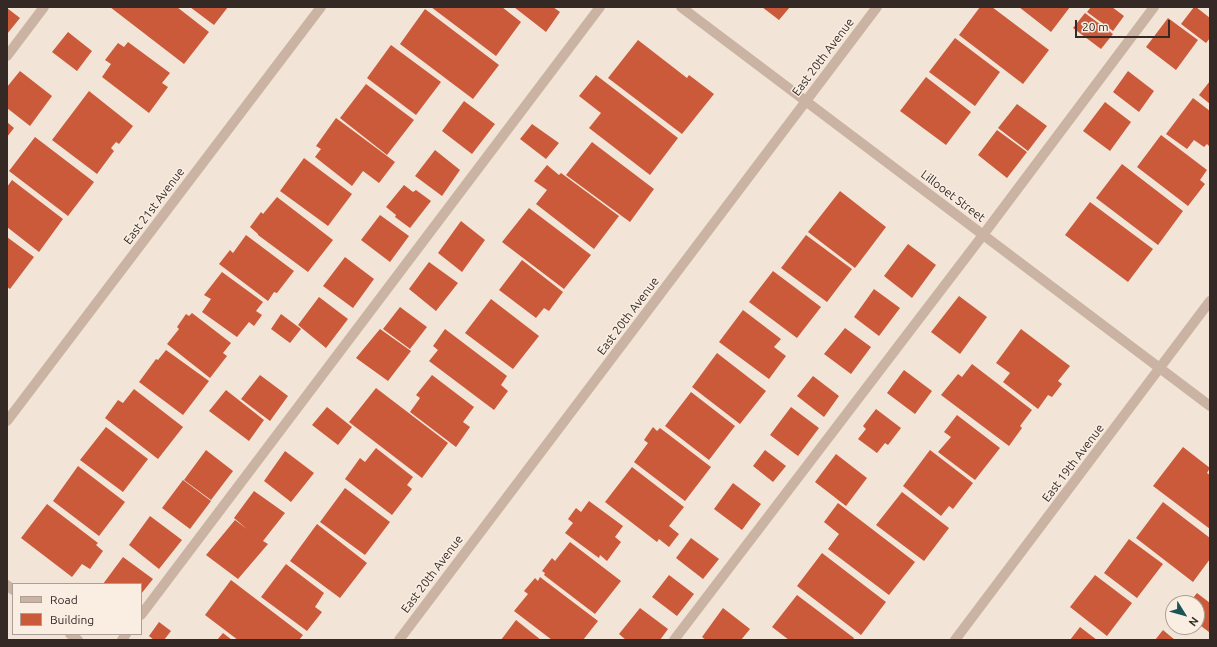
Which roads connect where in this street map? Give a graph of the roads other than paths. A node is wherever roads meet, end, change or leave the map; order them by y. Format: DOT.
graph roads {
  1 [pos="44,7"];
  2 [pos="321,7"];
  3 [pos="600,7"];
  4 [pos="681,7"];
  5 [pos="877,7"];
  6 [pos="1154,7"];
  7 [pos="7,56"];
  8 [pos="806,102"];
  9 [pos="983,235"];
  10 [pos="1210,301"];
  11 [pos="1160,367"];
  12 [pos="1210,406"];
  13 [pos="7,420"];
  14 [pos="142,614"];
  15 [pos="399,640"];
  16 [pos="674,640"];
  17 [pos="955,640"];
  1 -- 7 [label="street"];
  2 -- 13 [label="street, East 21st Avenue"];
  3 -- 14 [label="street"];
  4 -- 8 [label="street, Lillooet Street"];
  5 -- 8 [label="street, East 20th Avenue"];
  6 -- 9 [label="street"];
  8 -- 9 [label="street, Lillooet Street"];
  8 -- 15 [label="street, East 20th Avenue"];
  9 -- 11 [label="street, Lillooet Street"];
  9 -- 16 [label="street"];
  10 -- 11 [label="street, East 19th Avenue"];
  11 -- 12 [label="street, Lillooet Street"];
  11 -- 17 [label="street, East 19th Avenue"];
}
